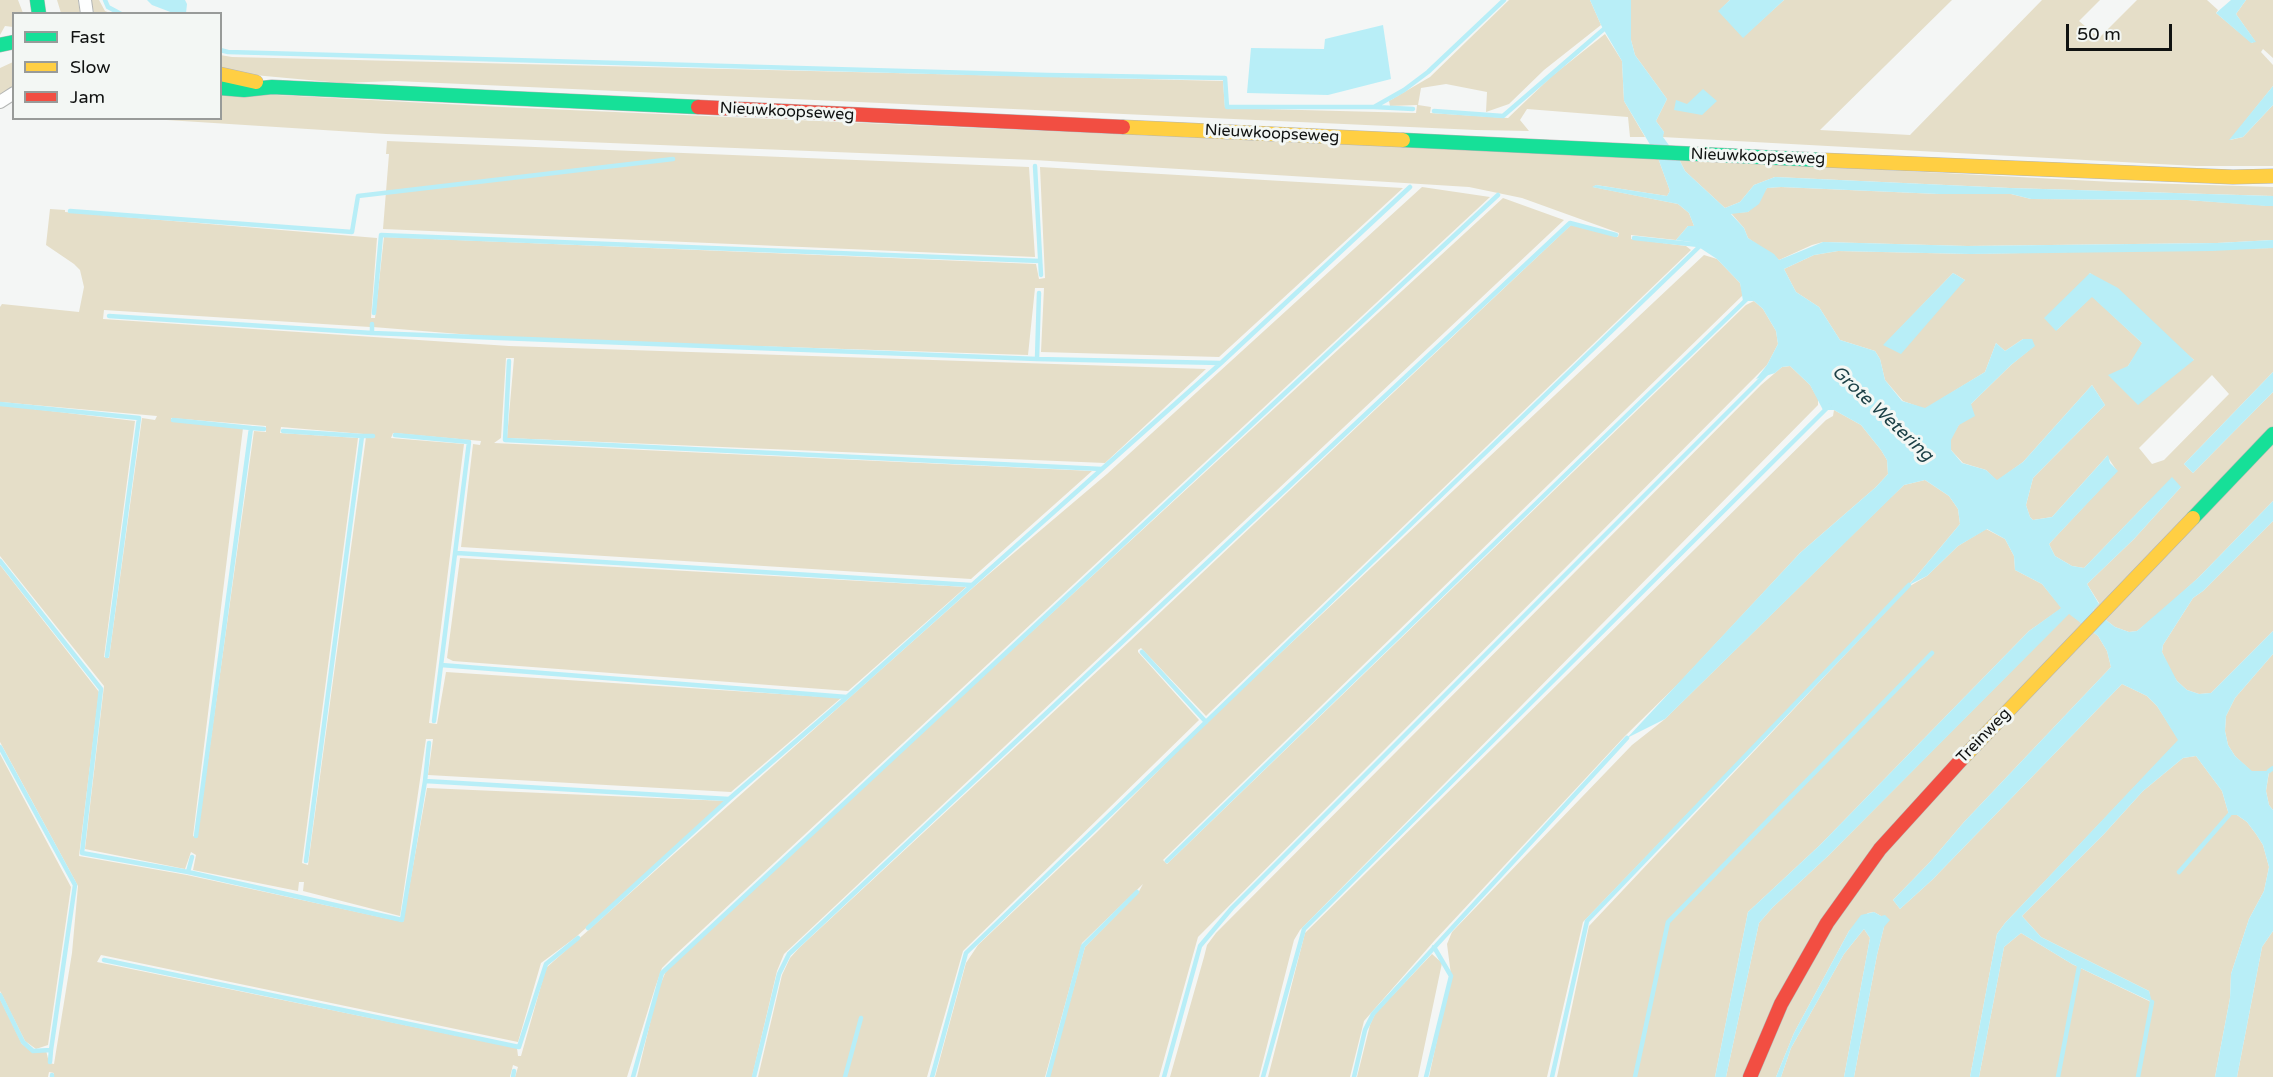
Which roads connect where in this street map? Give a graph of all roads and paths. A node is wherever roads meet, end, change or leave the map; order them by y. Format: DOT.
graph roads {
  1 [pos="222,74"];
  2 [pos="272,87"];
  3 [pos="222,88"];
  4 [pos="2273,176"];
  5 [pos="2273,434"];
  6 [pos="1750,1077"];
  1 -- 2 [label="main road, Nieuwkoopseweg"];
  2 -- 3 [label="main road, Nieuwkoopseweg"];
  2 -- 4 [label="main road, Nieuwkoopseweg"];
  5 -- 6 [label="main road, Treinweg"];
}
